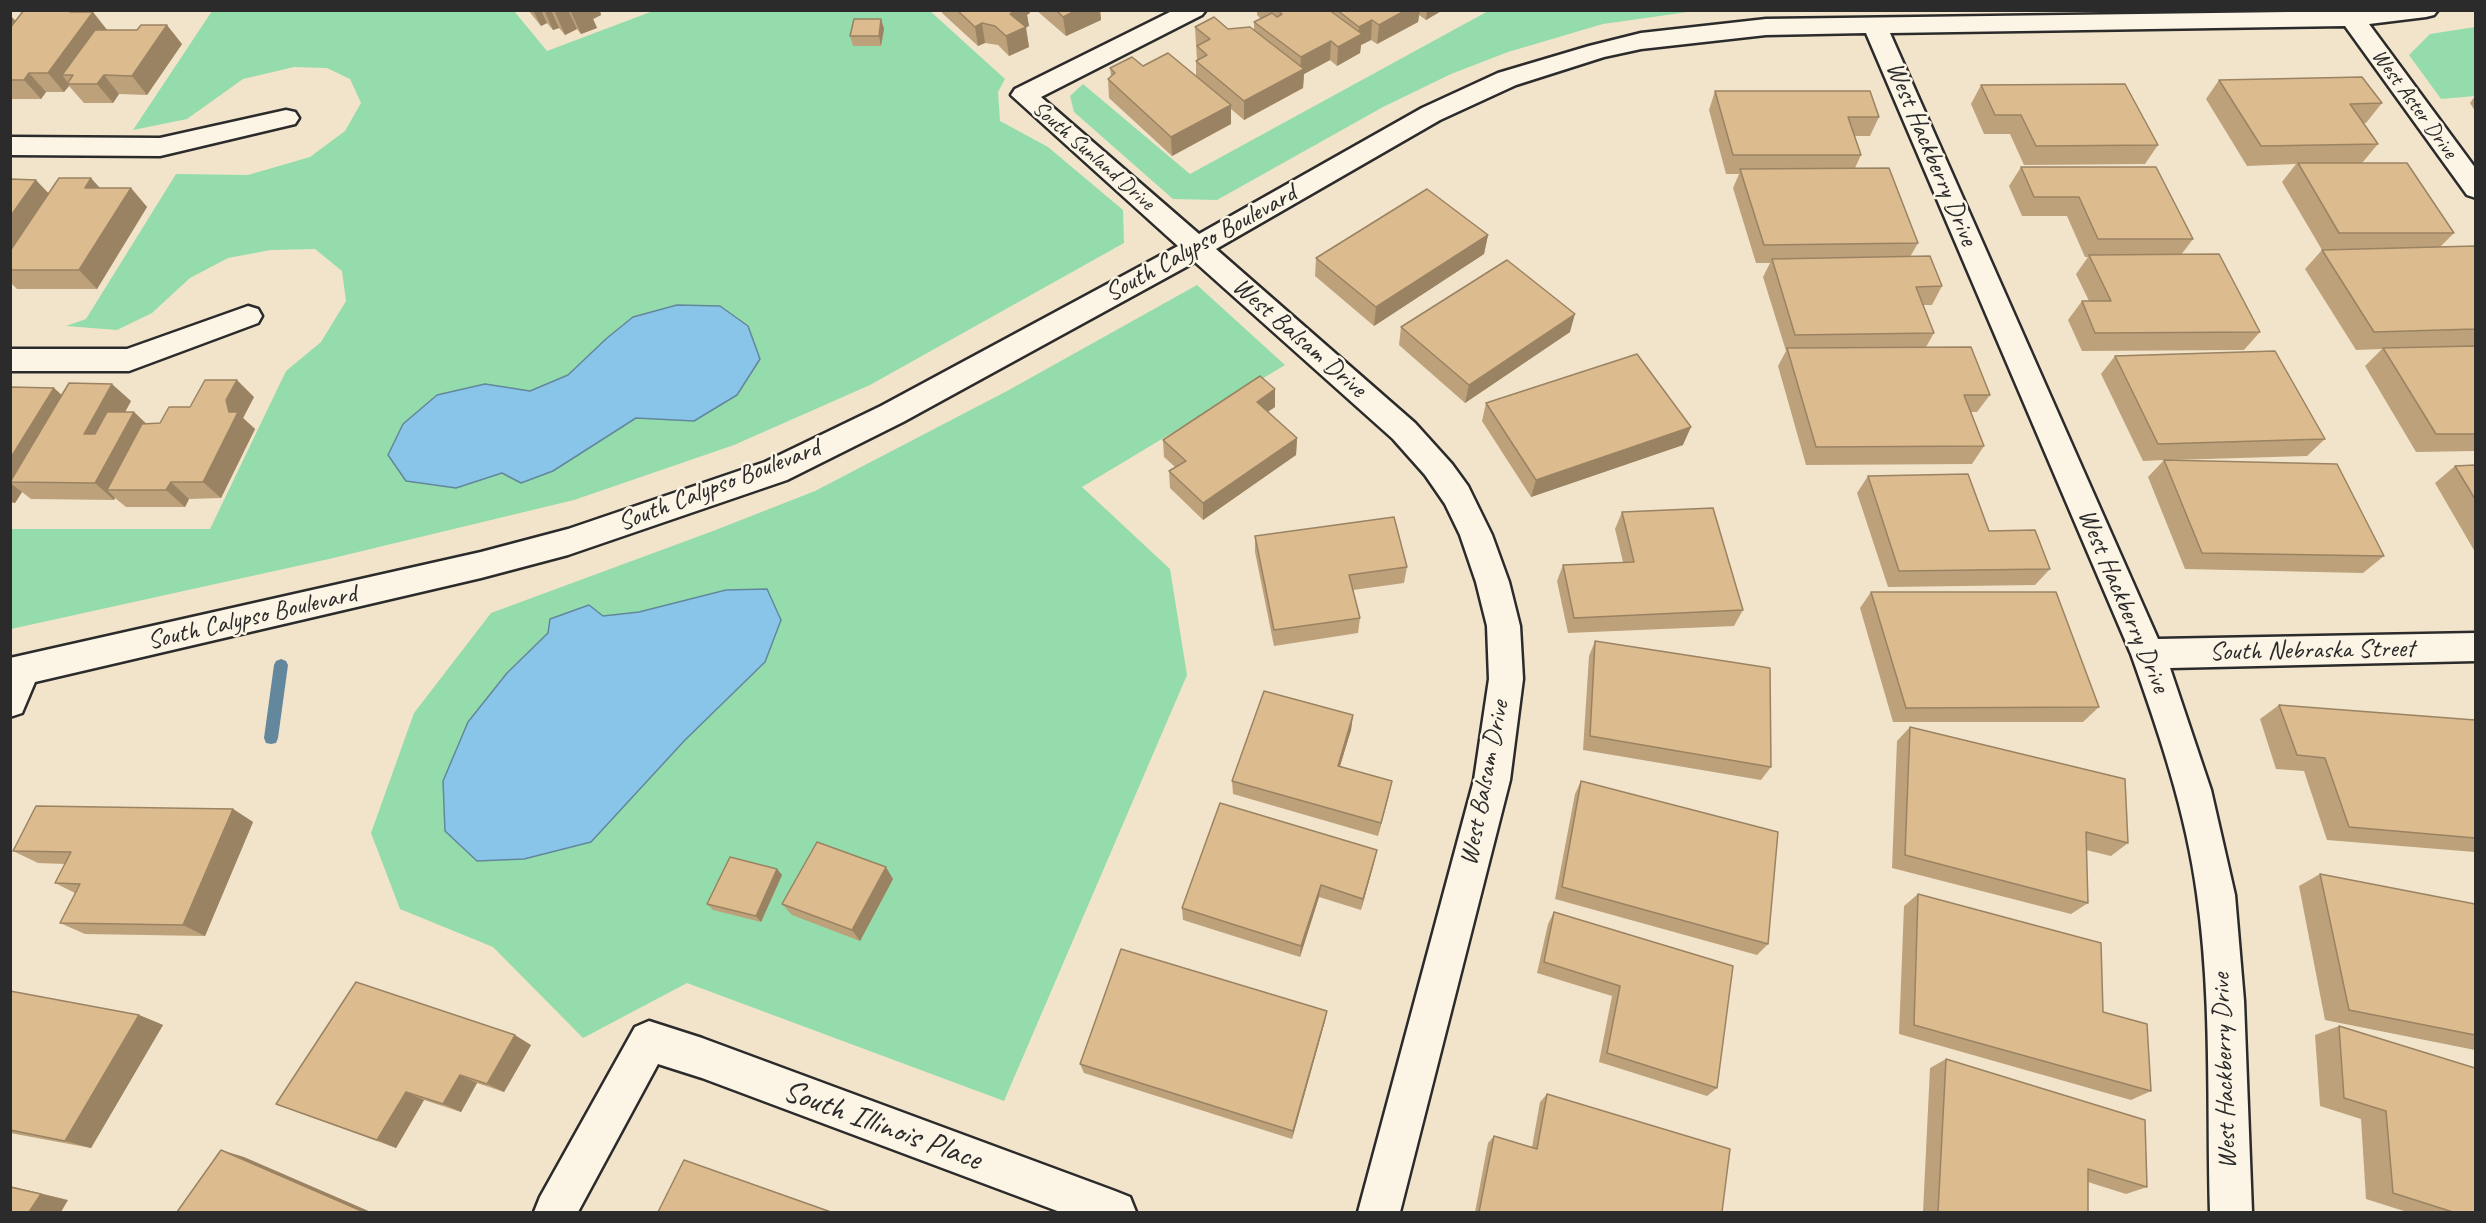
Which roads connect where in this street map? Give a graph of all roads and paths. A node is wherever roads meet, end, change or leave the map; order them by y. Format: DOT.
graph roads {
  1 [pos="1194,10"];
  2 [pos="2426,10"];
  3 [pos="2352,18"];
  4 [pos="1874,24"];
  5 [pos="286,118"];
  6 [pos="10,146"];
  7 [pos="2475,189"];
  8 [pos="1197,248"];
  9 [pos="248,316"];
  10 [pos="10,360"];
  11 [pos="2475,647"];
  12 [pos="2148,654"];
  13 [pos="16,672"];
  14 [pos="10,702"];
  15 [pos="555,1212"];
  16 [pos="1115,1212"];
  17 [pos="1379,1212"];
  18 [pos="2231,1212"];
  1 -- 8 [label="street, South Sunland Drive"];
  2 -- 3 [label="street, South Calypso Boulevard"];
  3 -- 4 [label="street, South Calypso Boulevard"];
  3 -- 7 [label="street, West Aster Drive"];
  4 -- 8 [label="street, South Calypso Boulevard"];
  4 -- 12 [label="street, West Hackberry Drive"];
  5 -- 6 [label="street"];
  8 -- 13 [label="street, South Calypso Boulevard"];
  8 -- 17 [label="street, West Balsam Drive"];
  9 -- 10 [label="street"];
  11 -- 12 [label="street, South Nebraska Street"];
  12 -- 18 [label="street, West Hackberry Drive"];
  13 -- 14 [label="street"];
  15 -- 16 [label="street, South Illinois Place"];
}
